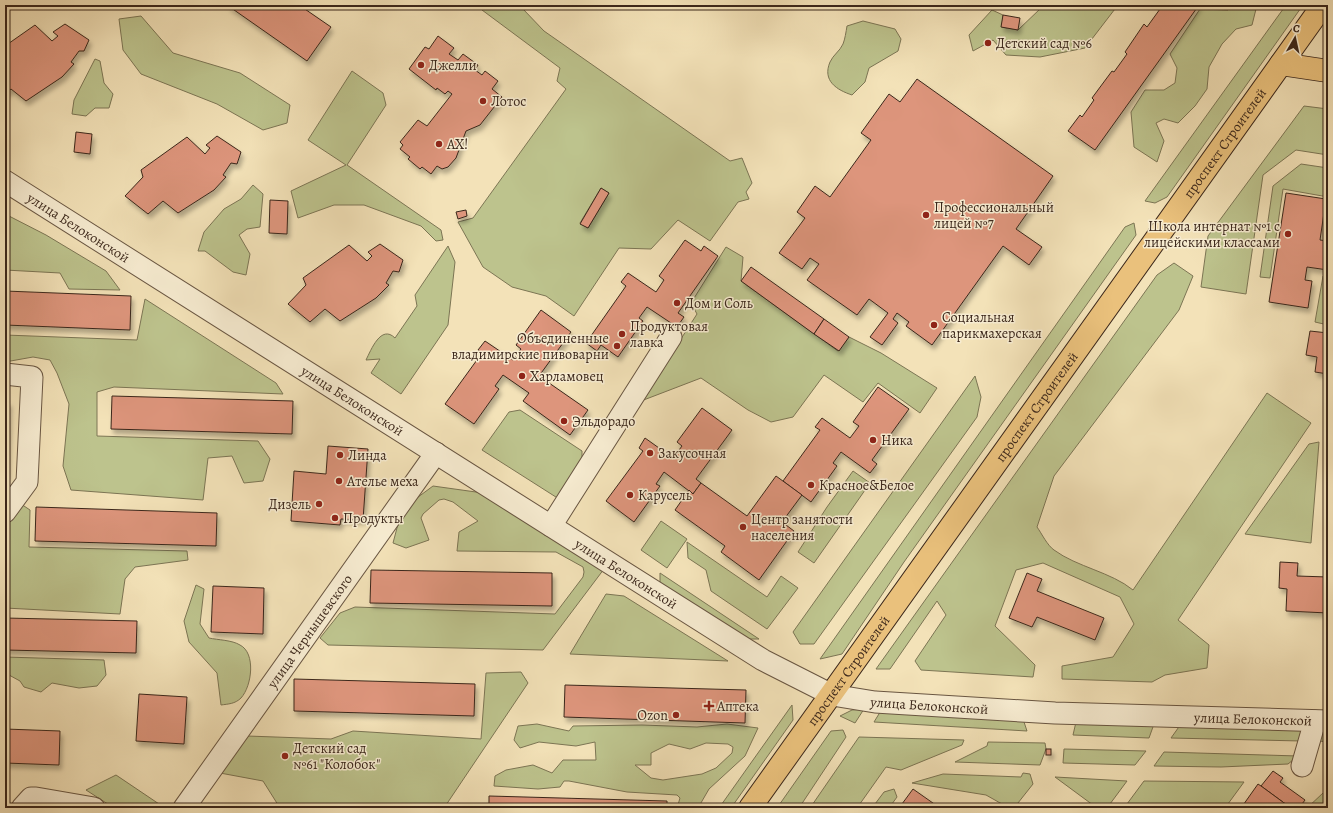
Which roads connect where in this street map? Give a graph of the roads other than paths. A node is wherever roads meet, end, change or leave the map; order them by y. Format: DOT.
graph roads {
  1 [pos="1323,5"];
  2 [pos="1281,64"];
  3 [pos="1328,70"];
  4 [pos="5,181"];
  5 [pos="671,337"];
  6 [pos="5,374"];
  7 [pos="436,453"];
  8 [pos="5,512"];
  9 [pos="551,526"];
  10 [pos="832,695"];
  11 [pos="1321,721"];
  12 [pos="1302,766"];
  13 [pos="22,808"];
  14 [pos="94,808"];
  15 [pos="184,808"];
  16 [pos="750,808"];
  1 -- 2 [label="main road, проспект Строителей"];
  2 -- 3 [label="main road"];
  2 -- 10 [label="main road, проспект Строителей"];
  4 -- 7 [label="street, улица Белоконской"];
  5 -- 9 [label="street"];
  6 -- 8 [label="street"];
  7 -- 9 [label="street, улица Белоконской"];
  7 -- 15 [label="street, улица Чернышевского"];
  9 -- 10 [label="street, улица Белоконской"];
  10 -- 11 [label="street, улица Белоконской"];
  10 -- 16 [label="main road, проспект Строителей"];
  11 -- 12 [label="street"];
  13 -- 14 [label="street"];
}
